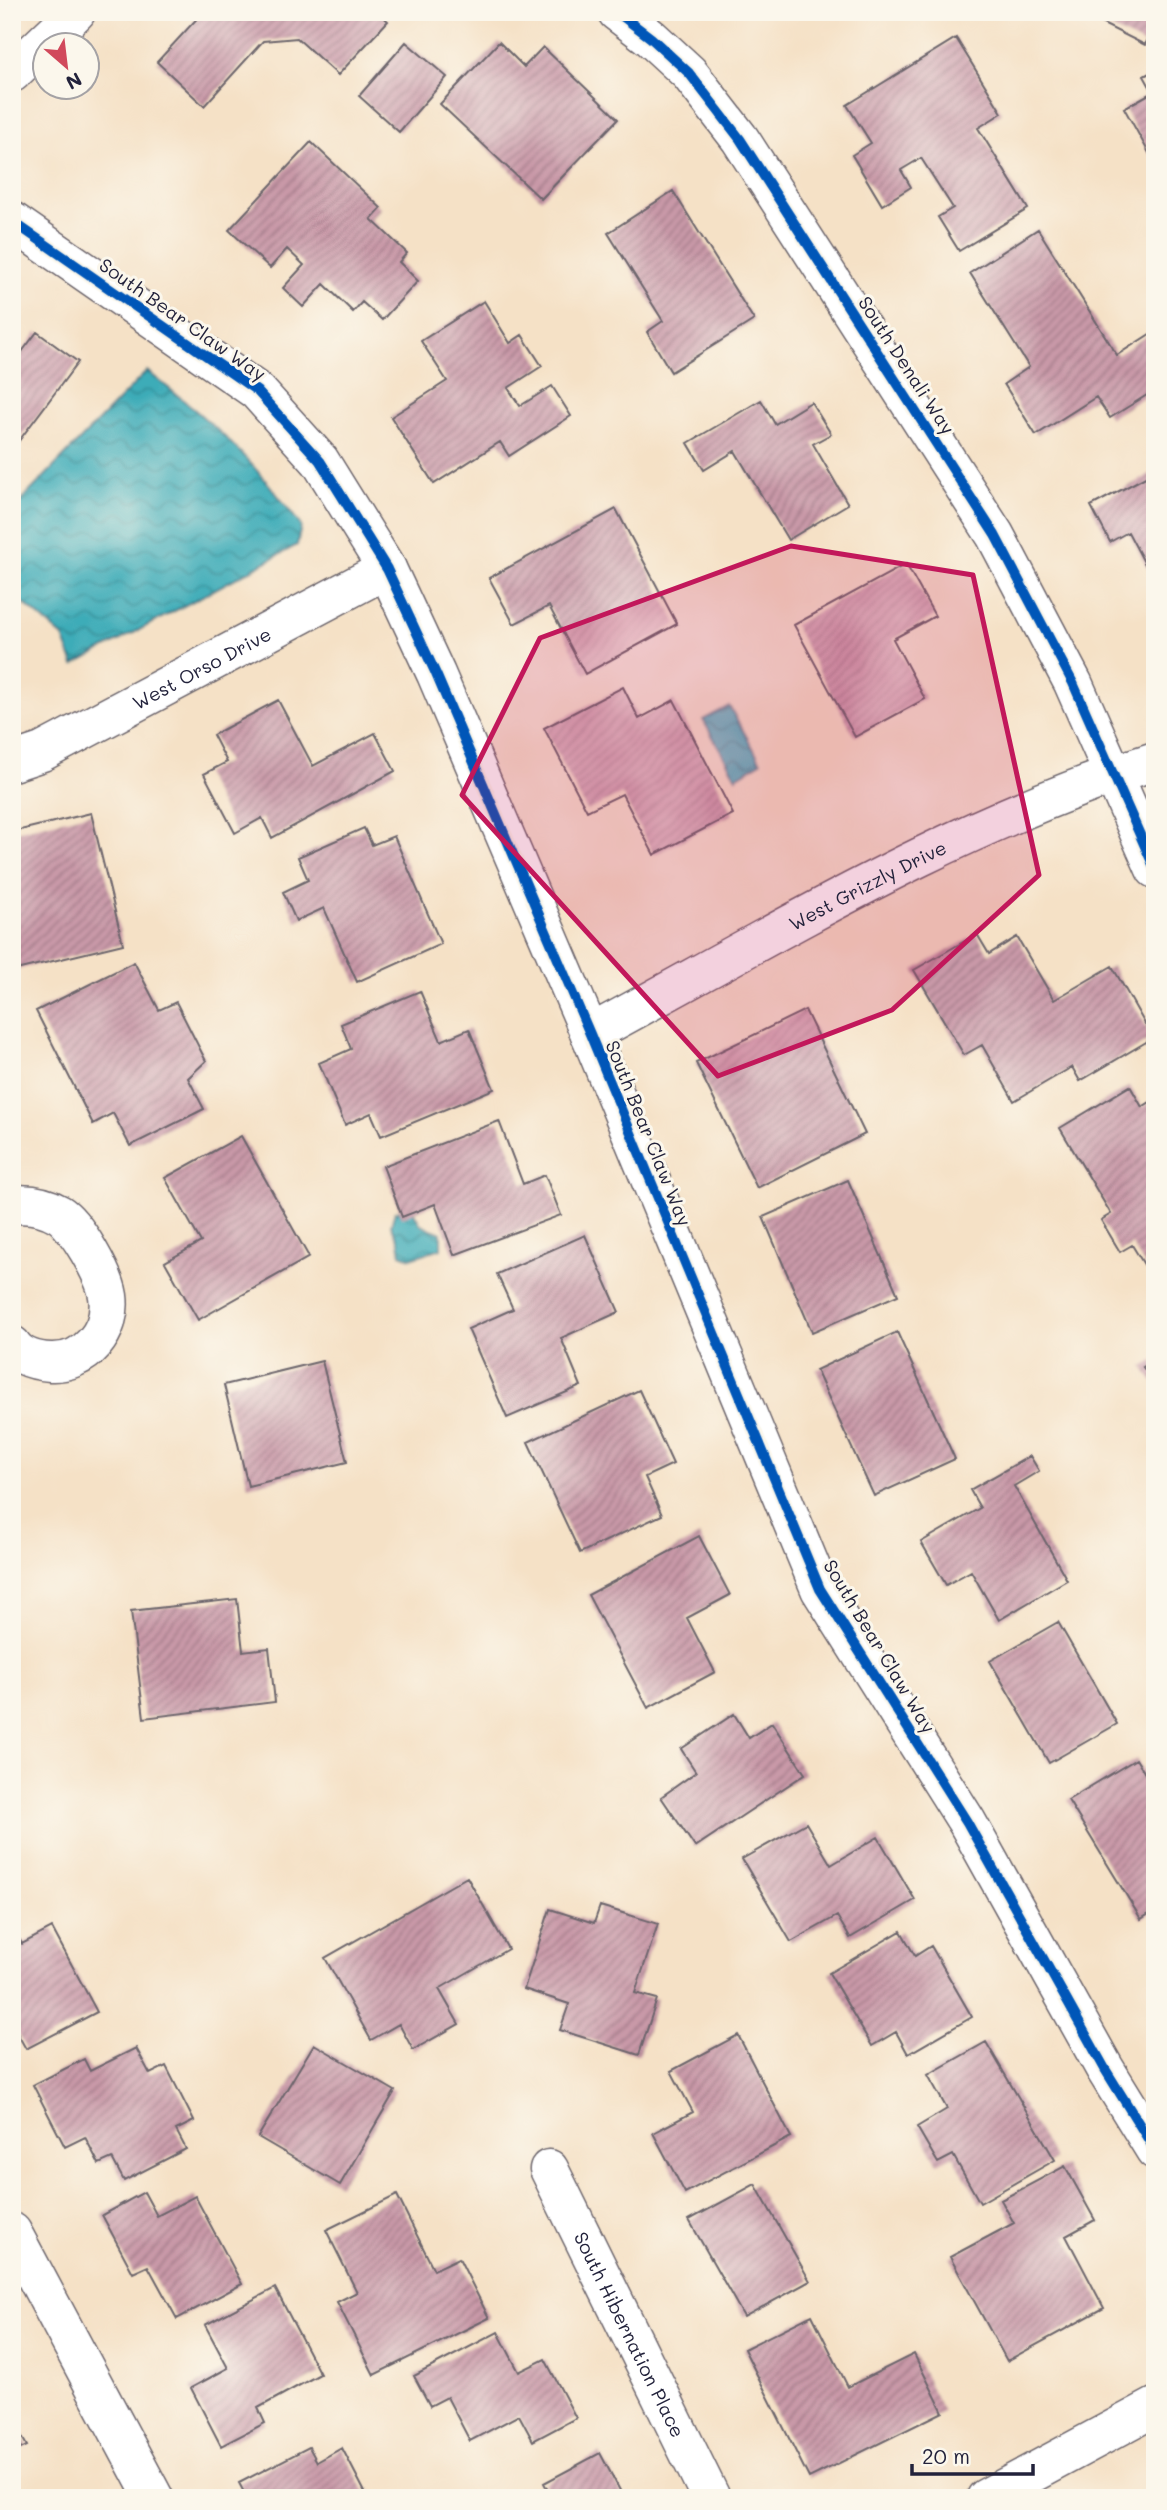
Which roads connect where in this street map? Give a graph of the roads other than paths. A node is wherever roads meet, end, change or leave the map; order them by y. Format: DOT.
graph roads {
  1 [pos="76,12"];
  2 [pos="617,12"];
  3 [pos="12,73"];
  4 [pos="12,221"];
  5 [pos="387,569"];
  6 [pos="1155,761"];
  7 [pos="12,762"];
  8 [pos="1113,774"];
  9 [pos="1155,869"];
  10 [pos="590,1034"];
  11 [pos="12,1205"];
  12 [pos="12,1345"];
  13 [pos="1155,2150"];
  14 [pos="549,2169"];
  15 [pos="12,2232"];
  16 [pos="1155,2407"];
  17 [pos="153,2498"];
  18 [pos="711,2498"];
  19 [pos="986,2498"];
  1 -- 3 [label="street"];
  2 -- 8 [label="street, South Denali Way"];
  4 -- 5 [label="street, South Bear Claw Way"];
  5 -- 7 [label="street, West Orso Drive"];
  5 -- 10 [label="street, South Bear Claw Way"];
  6 -- 8 [label="street, West Grizzly Drive"];
  8 -- 9 [label="street, South Denali Way"];
  8 -- 10 [label="street, West Grizzly Drive"];
  10 -- 13 [label="street, South Bear Claw Way"];
  11 -- 12 [label="street"];
  14 -- 18 [label="street, South Hibernation Place"];
  15 -- 17 [label="street"];
  16 -- 19 [label="street"];
}
